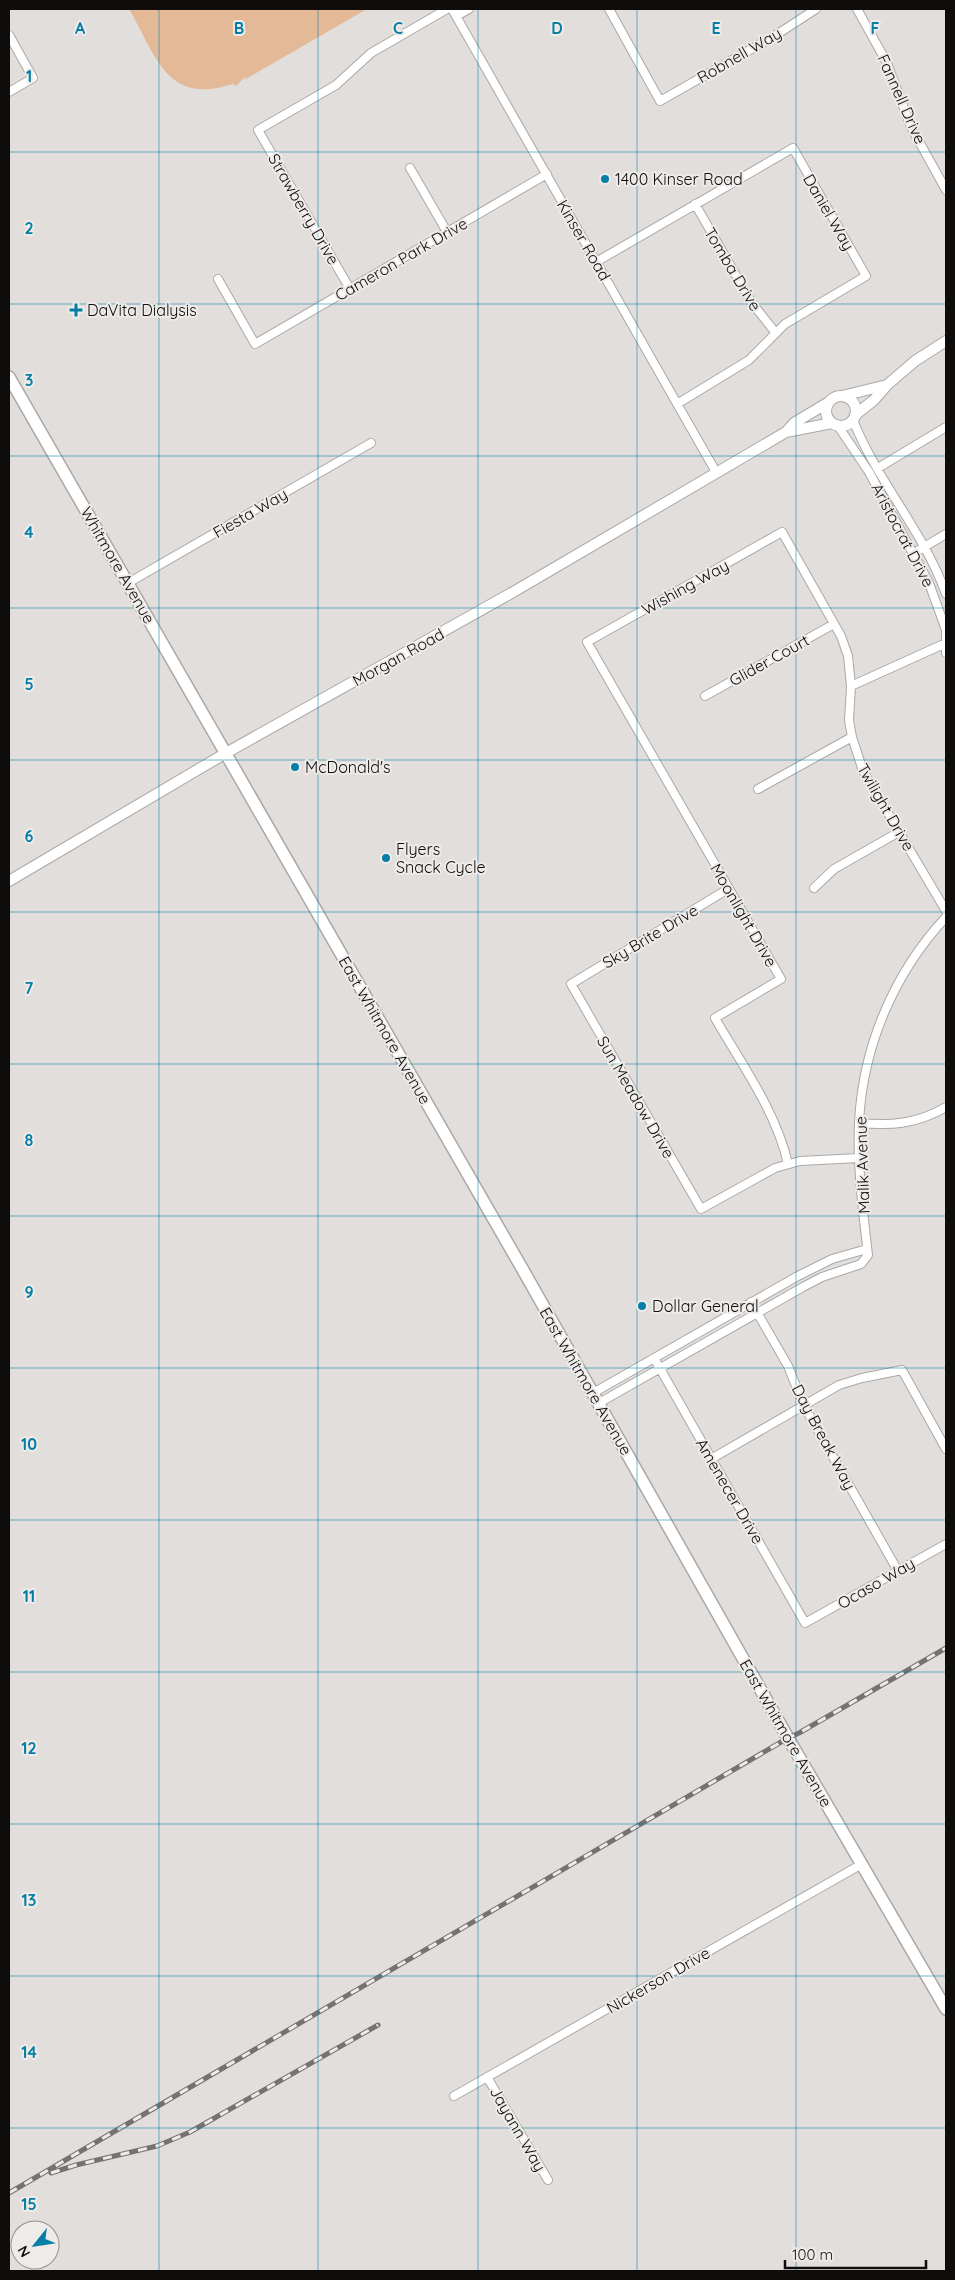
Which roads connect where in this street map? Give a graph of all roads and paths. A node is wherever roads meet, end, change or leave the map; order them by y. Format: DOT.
graph roads {
  1 [pos="447,9"];
  2 [pos="469,9"];
  3 [pos="608,9"];
  4 [pos="816,9"];
  5 [pos="857,9"];
  6 [pos="454,12"];
  7 [pos="9,35"];
  8 [pos="9,92"];
  9 [pos="410,168"];
  10 [pos="547,174"];
  11 [pos="946,190"];
  12 [pos="695,204"];
  13 [pos="447,232"];
  14 [pos="596,262"];
  15 [pos="218,280"];
  16 [pos="350,289"];
  17 [pos="775,332"];
  18 [pos="946,341"];
  19 [pos="9,377"];
  20 [pos="887,385"];
  21 [pos="842,396"];
  22 [pos="830,402"];
  23 [pos="677,404"];
  24 [pos="854,418"];
  25 [pos="835,424"];
  26 [pos="946,427"];
  27 [pos="786,432"];
  28 [pos="371,443"];
  29 [pos="878,468"];
  30 [pos="716,472"];
  31 [pos="782,532"];
  32 [pos="946,534"];
  33 [pos="924,547"];
  34 [pos="913,553"];
  35 [pos="128,584"];
  36 [pos="946,594"];
  37 [pos="834,624"];
  38 [pos="587,642"];
  39 [pos="946,643"];
  40 [pos="946,653"];
  41 [pos="851,686"];
  42 [pos="705,696"];
  43 [pos="852,737"];
  44 [pos="226,753"];
  45 [pos="758,789"];
  46 [pos="899,832"];
  47 [pos="9,881"];
  48 [pos="728,888"];
  49 [pos="814,888"];
  50 [pos="946,911"];
  51 [pos="946,917"];
  52 [pos="571,984"];
  53 [pos="946,1107"];
  54 [pos="859,1123"];
  55 [pos="859,1158"];
  56 [pos="788,1164"];
  57 [pos="867,1252"];
  58 [pos="751,1302"];
  59 [pos="757,1313"];
  60 [pos="654,1358"];
  61 [pos="660,1368"];
  62 [pos="596,1398"];
  63 [pos="804,1406"];
  64 [pos="946,1449"];
  65 [pos="712,1459"];
  66 [pos="946,1544"];
  67 [pos="898,1570"];
  68 [pos="805,1623"];
  69 [pos="862,1864"];
  70 [pos="946,2009"];
  71 [pos="487,2077"];
  72 [pos="454,2096"];
  73 [pos="548,2180"];
  1 -- 16 [label="street, Strawberry Drive"];
  2 -- 6 [label="street"];
  3 -- 4 [label="street, Robnell Way"];
  5 -- 11 [label="street, Fannell Drive"];
  6 -- 10 [label="street, Kinser Road"];
  7 -- 8 [label="street"];
  9 -- 13 [label="street"];
  10 -- 13 [label="street, Cameron Park Drive"];
  10 -- 14 [label="street, Kinser Road"];
  12 -- 14 [label="street"];
  12 -- 17 [label="street, Tomba Drive"];
  12 -- 17 [label="street, Daniel Way"];
  13 -- 16 [label="street, Cameron Park Drive"];
  14 -- 23 [label="street, Kinser Road"];
  15 -- 16 [label="street, Cameron Park Drive"];
  17 -- 23 [label="street"];
  18 -- 20 [label="street"];
  19 -- 35 [label="main road, Whitmore Avenue"];
  20 -- 21 [label="street"];
  20 -- 24 [label="street"];
  21 -- 22 [label="street"];
  21 -- 24 [label="street"];
  22 -- 25 [label="street"];
  22 -- 27 [label="street, Morgan Road"];
  23 -- 30 [label="street, Kinser Road"];
  24 -- 25 [label="street"];
  24 -- 29 [label="street, Aristocrat Drive"];
  25 -- 27 [label="street, Morgan Road"];
  25 -- 34 [label="street, Aristocrat Drive"];
  26 -- 29 [label="street"];
  27 -- 30 [label="street, Morgan Road"];
  28 -- 35 [label="street, Fiesta Way"];
  29 -- 33 [label="street, Aristocrat Drive"];
  30 -- 44 [label="street, Morgan Road"];
  31 -- 37 [label="street, Twilight Drive"];
  31 -- 38 [label="street, Wishing Way"];
  32 -- 33 [label="street"];
  33 -- 34 [label="street"];
  33 -- 36 [label="street, Aristocrat Drive"];
  34 -- 39 [label="street, Aristocrat Drive"];
  35 -- 44 [label="main road, Whitmore Avenue"];
  37 -- 41 [label="street, Twilight Drive"];
  37 -- 42 [label="street, Glider Court"];
  38 -- 48 [label="street, Moonlight Drive"];
  39 -- 40 [label="street, Aristocrat Drive"];
  39 -- 41 [label="street"];
  41 -- 43 [label="street, Twilight Drive"];
  43 -- 45 [label="street"];
  43 -- 46 [label="street, Twilight Drive"];
  44 -- 47 [label="street, Morgan Road"];
  44 -- 62 [label="main road, East Whitmore Avenue"];
  46 -- 49 [label="street"];
  46 -- 50 [label="street, Twilight Drive"];
  48 -- 52 [label="street, Sky Brite Drive"];
  48 -- 56 [label="street, Moonlight Drive"];
  51 -- 54 [label="street, Malik Avenue"];
  52 -- 56 [label="street, Sun Meadow Drive"];
  53 -- 54 [label="street"];
  54 -- 55 [label="street, Malik Avenue"];
  55 -- 56 [label="street"];
  55 -- 57 [label="street, Malik Avenue"];
  57 -- 58 [label="street"];
  57 -- 59 [label="street"];
  58 -- 59 [label="street, Day Break Way"];
  58 -- 60 [label="street"];
  59 -- 61 [label="street"];
  59 -- 63 [label="street, Day Break Way"];
  60 -- 61 [label="street, Amenecer Drive"];
  60 -- 62 [label="street"];
  61 -- 62 [label="street"];
  61 -- 65 [label="street, Amenecer Drive"];
  62 -- 69 [label="main road, East Whitmore Avenue"];
  63 -- 64 [label="street"];
  63 -- 65 [label="street"];
  63 -- 67 [label="street, Day Break Way"];
  65 -- 68 [label="street, Amenecer Drive"];
  66 -- 67 [label="street, Ocaso Way"];
  67 -- 68 [label="street, Ocaso Way"];
  69 -- 70 [label="main road, East Whitmore Avenue"];
  69 -- 71 [label="street, Nickerson Drive"];
  71 -- 72 [label="street, Nickerson Drive"];
  71 -- 73 [label="street, Jayann Way"];
}
